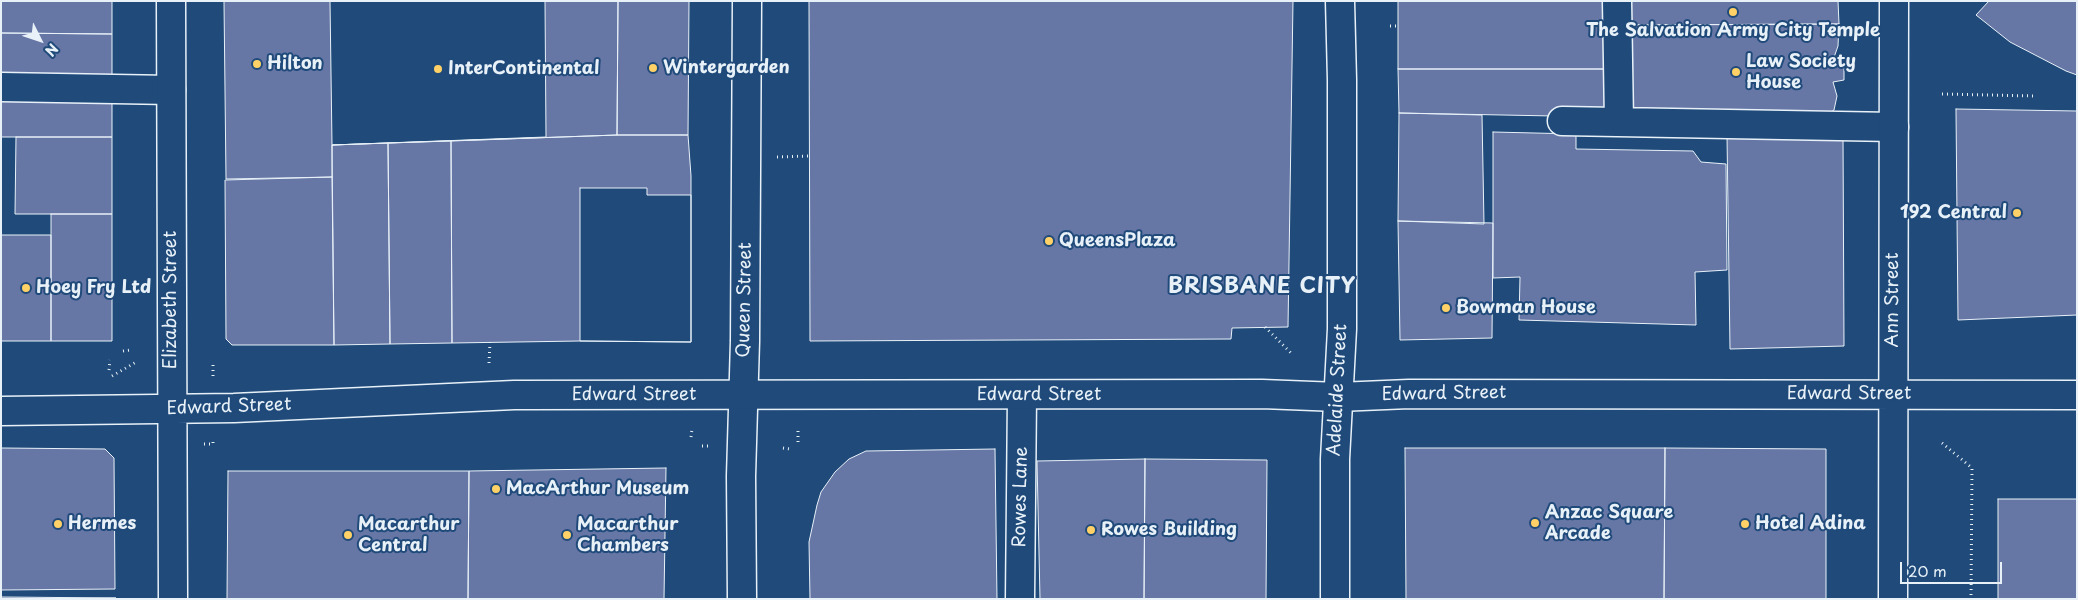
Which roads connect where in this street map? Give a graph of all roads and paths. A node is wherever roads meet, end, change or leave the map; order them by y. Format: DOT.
graph roads {
  1 [pos="171,1"];
  2 [pos="747,1"];
  3 [pos="1340,1"];
  4 [pos="1617,1"];
  5 [pos="1894,1"];
  6 [pos="1390,26"];
  7 [pos="1398,26"];
  8 [pos="1,88"];
  9 [pos="171,90"];
  10 [pos="1942,94"];
  11 [pos="2034,96"];
  12 [pos="1562,121"];
  13 [pos="1619,122"];
  14 [pos="1894,127"];
  15 [pos="1265,327"];
  16 [pos="490,342"];
  17 [pos="131,350"];
  18 [pos="123,351"];
  19 [pos="1292,354"];
  20 [pos="110,360"];
  21 [pos="213,362"];
  22 [pos="489,363"];
  23 [pos="109,370"];
  24 [pos="213,379"];
  25 [pos="1894,393"];
  26 [pos="743,394"];
  27 [pos="1022,395"];
  28 [pos="2077,395"];
  29 [pos="1338,397"];
  30 [pos="172,409"];
  31 [pos="1,411"];
  32 [pos="692,429"];
  33 [pos="798,431"];
  34 [pos="691,437"];
  35 [pos="798,443"];
  36 [pos="1942,443"];
  37 [pos="783,448"];
  38 [pos="790,448"];
  39 [pos="173,599"];
  40 [pos="742,599"];
  41 [pos="1020,599"];
  42 [pos="1335,599"];
  43 [pos="1893,599"];
  44 [pos="1971,599"];
  1 -- 9 [label="main road, Elizabeth Street"];
  2 -- 26 [label="main road, Queen Street"];
  3 -- 29 [label="main road, Adelaide Street"];
  4 -- 13 [label="main road"];
  5 -- 14 [label="main road, Ann Street"];
  6 -- 7 [label="path"];
  8 -- 9 [label="main road"];
  9 -- 30 [label="main road, Elizabeth Street"];
  10 -- 11 [label="path"];
  12 -- 13 [label="main road"];
  13 -- 14 [label="main road"];
  14 -- 25 [label="main road, Ann Street"];
  15 -- 19 [label="path"];
  16 -- 22 [label="path"];
  17 -- 18 [label="path"];
  20 -- 23 [label="path"];
  21 -- 24 [label="path"];
  25 -- 28 [label="main road, Edward Street"];
  25 -- 29 [label="main road, Edward Street"];
  25 -- 43 [label="main road, Ann Street"];
  26 -- 27 [label="main road, Edward Street"];
  26 -- 30 [label="main road, Edward Street"];
  26 -- 40 [label="main road, Queen Street"];
  27 -- 29 [label="main road, Edward Street"];
  27 -- 41 [label="main road, Rowes Lane"];
  29 -- 42 [label="main road, Adelaide Street"];
  30 -- 31 [label="main road, Edward Street"];
  30 -- 39 [label="main road, Elizabeth Street"];
  32 -- 34 [label="path"];
  33 -- 35 [label="path"];
  36 -- 44 [label="path"];
  37 -- 38 [label="path"];
}
